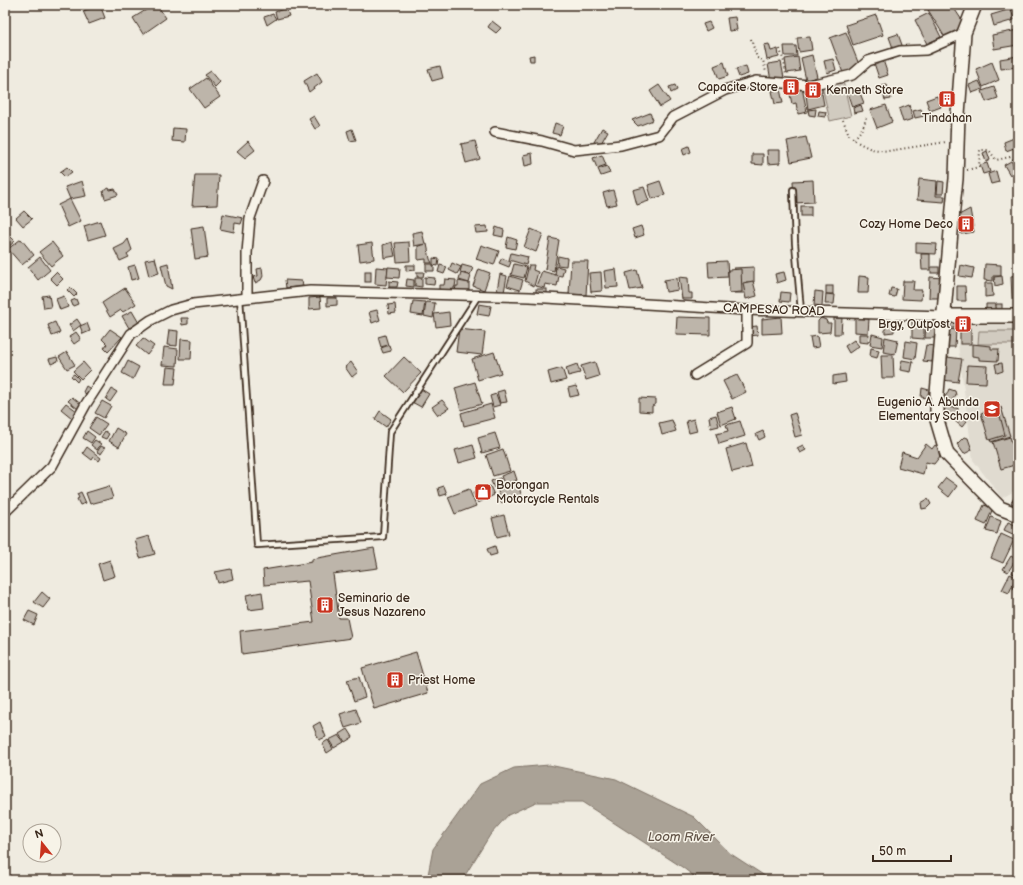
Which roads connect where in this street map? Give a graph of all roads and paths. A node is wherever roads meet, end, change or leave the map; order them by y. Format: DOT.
graph roads {
  1 [pos="975,5"];
  2 [pos="964,32"];
  3 [pos="751,39"];
  4 [pos="780,49"];
  5 [pos="766,77"];
  6 [pos="787,83"];
  7 [pos="866,118"];
  8 [pos="843,120"];
  9 [pos="495,132"];
  10 [pos="854,139"];
  11 [pos="957,140"];
  12 [pos="1018,164"];
  13 [pos="956,173"];
  14 [pos="263,181"];
  15 [pos="793,190"];
  16 [pos="478,296"];
  17 [pos="244,298"];
  18 [pos="747,310"];
  19 [pos="801,311"];
  20 [pos="943,316"];
  21 [pos="1018,316"];
  22 [pos="695,375"];
  23 [pos="5,512"];
  24 [pos="1018,515"];
  1 -- 2 [label="street"];
  2 -- 6 [label="street"];
  2 -- 11 [label="street"];
  3 -- 5 [label="path"];
  4 -- 6 [label="path"];
  6 -- 9 [label="street"];
  7 -- 10 [label="path"];
  8 -- 10 [label="path"];
  10 -- 11 [label="path"];
  11 -- 13 [label="street"];
  12 -- 13 [label="path"];
  13 -- 20 [label="street"];
  14 -- 17 [label="street"];
  15 -- 19 [label="lane"];
  16 -- 17 [label="street, CAMPESAO ROAD"];
  16 -- 17 [label="lane"];
  16 -- 18 [label="street, CAMPESAO ROAD"];
  17 -- 23 [label="street, CAMPESAO ROAD"];
  18 -- 19 [label="street, CAMPESAO ROAD"];
  18 -- 22 [label="street"];
  19 -- 20 [label="street, CAMPESAO ROAD"];
  20 -- 21 [label="street, CAMPESAO ROAD"];
  20 -- 24 [label="street"];
}
